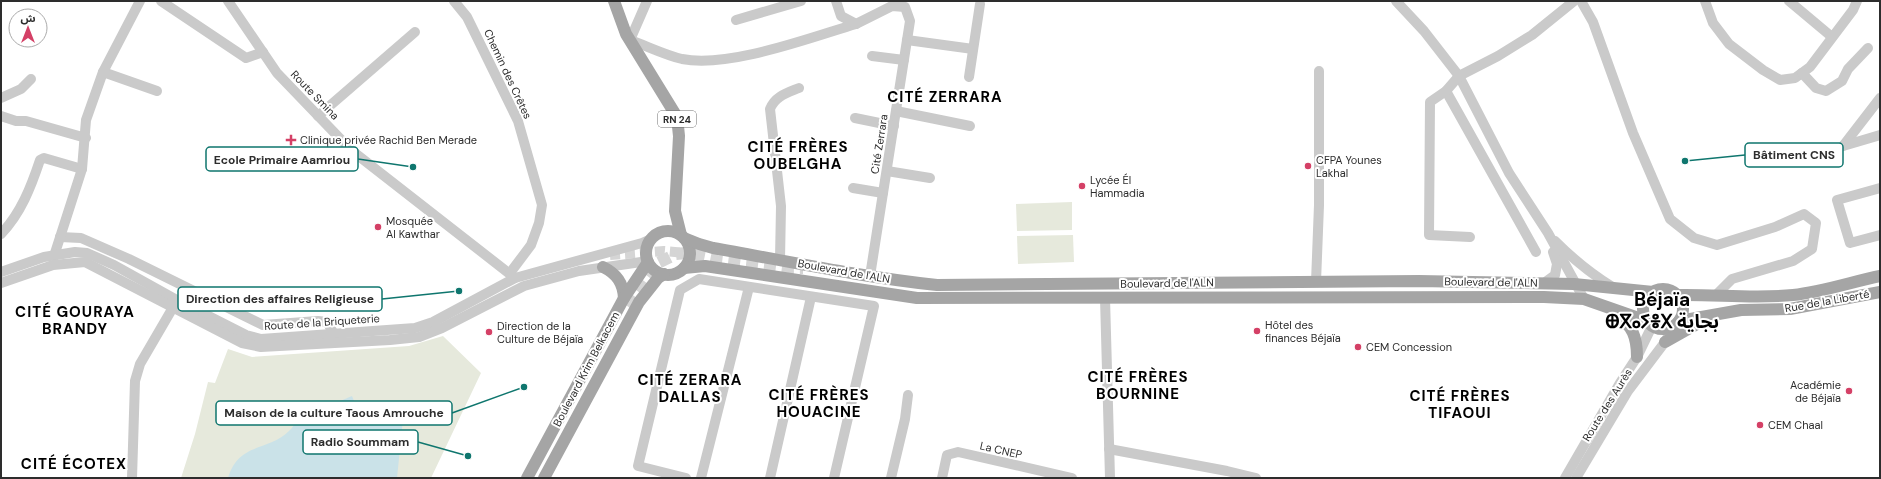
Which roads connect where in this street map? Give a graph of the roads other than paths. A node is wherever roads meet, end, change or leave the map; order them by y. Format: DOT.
graph roads {
  1 [pos="161,1"];
  2 [pos="228,1"];
  3 [pos="454,1"];
  4 [pos="614,1"];
  5 [pos="647,1"];
  6 [pos="801,1"];
  7 [pos="836,1"];
  8 [pos="1396,1"];
  9 [pos="1574,1"];
  10 [pos="1581,1"];
  11 [pos="1705,1"];
  12 [pos="1789,1"];
  13 [pos="1857,1"];
  14 [pos="138,2"];
  15 [pos="980,4"];
  16 [pos="736,20"];
  17 [pos="856,24"];
  18 [pos="416,32"];
  19 [pos="1832,37"];
  20 [pos="630,40"];
  21 [pos="907,40"];
  22 [pos="1868,48"];
  23 [pos="973,49"];
  24 [pos="263,52"];
  25 [pos="872,56"];
  26 [pos="904,60"];
  27 [pos="1319,71"];
  28 [pos="103,72"];
  29 [pos="1802,73"];
  30 [pos="1459,76"];
  31 [pos="969,77"];
  32 [pos="31,79"];
  33 [pos="799,88"];
  34 [pos="157,91"];
  35 [pos="1446,91"];
  36 [pos="1,98"];
  37 [pos="1880,98"];
  38 [pos="896,111"];
  39 [pos="1,116"];
  40 [pos="318,116"];
  41 [pos="855,118"];
  42 [pos="894,126"];
  43 [pos="970,126"];
  44 [pos="1880,135"];
  45 [pos="86,138"];
  46 [pos="82,169"];
  47 [pos="887,171"];
  48 [pos="930,178"];
  49 [pos="853,188"];
  50 [pos="1880,188"];
  51 [pos="883,193"];
  52 [pos="675,211"];
  53 [pos="663,232"];
  54 [pos="1548,233"];
  55 [pos="1,234"];
  56 [pos="1880,235"];
  57 [pos="683,236"];
  58 [pos="60,237"];
  59 [pos="1470,237"];
  60 [pos="651,239"];
  61 [pos="1536,252"];
  62 [pos="54,256"];
  63 [pos="780,260"];
  64 [pos="648,261"];
  65 [pos="603,267"];
  66 [pos="684,268"];
  67 [pos="1,272"];
  68 [pos="664,274"];
  69 [pos="513,275"];
  70 [pos="870,276"];
  71 [pos="1880,276"];
  72 [pos="1316,282"];
  73 [pos="1,283"];
  74 [pos="1544,283"];
  75 [pos="1574,284"];
  76 [pos="1611,286"];
  77 [pos="749,287"];
  78 [pos="878,292"];
  79 [pos="1654,292"];
  80 [pos="1880,292"];
  81 [pos="1676,295"];
  82 [pos="1716,295"];
  83 [pos="811,297"];
  84 [pos="624,298"];
  85 [pos="1105,298"];
  86 [pos="1584,299"];
  87 [pos="174,304"];
  88 [pos="874,306"];
  89 [pos="1716,314"];
  90 [pos="1676,323"];
  91 [pos="1650,324"];
  92 [pos="263,325"];
  93 [pos="334,334"];
  94 [pos="1665,342"];
  95 [pos="261,343"];
  96 [pos="1637,357"];
  97 [pos="908,395"];
  98 [pos="1109,450"];
  99 [pos="132,478"];
  100 [pos="527,478"];
  101 [pos="544,478"];
  102 [pos="686,478"];
  103 [pos="702,478"];
  104 [pos="770,478"];
  105 [pos="834,478"];
  106 [pos="891,478"];
  107 [pos="942,478"];
  108 [pos="1072,478"];
  109 [pos="1110,478"];
  110 [pos="1256,478"];
  111 [pos="1570,478"];
  1 -- 24 [label="street"];
  2 -- 24 [label="street, Route Smina"];
  3 -- 69 [label="street, Chemin des Crêtes"];
  4 -- 20 [label="main road, RN 24"];
  5 -- 20 [label="street"];
  6 -- 16 [label="street"];
  7 -- 17 [label="street"];
  8 -- 30 [label="street"];
  9 -- 30 [label="street"];
  10 -- 82 [label="street"];
  11 -- 29 [label="street"];
  12 -- 19 [label="street"];
  13 -- 19 [label="street"];
  14 -- 28 [label="street"];
  15 -- 23 [label="street"];
  17 -- 20 [label="street"];
  17 -- 21 [label="street, Cité Zerrara"];
  18 -- 40 [label="street"];
  19 -- 29 [label="street"];
  20 -- 52 [label="main road, RN 24"];
  21 -- 23 [label="street"];
  21 -- 26 [label="street, Cité Zerrara"];
  22 -- 29 [label="street"];
  23 -- 31 [label="street"];
  24 -- 40 [label="street, Route Smina"];
  25 -- 26 [label="street"];
  26 -- 38 [label="street, Cité Zerrara"];
  27 -- 72 [label="street"];
  28 -- 34 [label="street"];
  28 -- 45 [label="street"];
  30 -- 35 [label="street"];
  30 -- 54 [label="street"];
  32 -- 36 [label="street"];
  33 -- 63 [label="street"];
  35 -- 59 [label="street"];
  35 -- 61 [label="street"];
  37 -- 44 [label="street"];
  38 -- 42 [label="street, Cité Zerrara"];
  38 -- 43 [label="street"];
  39 -- 45 [label="street"];
  40 -- 69 [label="street, Route Smina"];
  41 -- 42 [label="street"];
  42 -- 47 [label="street, Cité Zerrara"];
  45 -- 46 [label="street"];
  46 -- 55 [label="street"];
  46 -- 58 [label="street"];
  47 -- 48 [label="street"];
  47 -- 51 [label="street, Cité Zerrara"];
  49 -- 51 [label="street"];
  50 -- 56 [label="street"];
  51 -- 70 [label="street, Cité Zerrara"];
  52 -- 53 [label="main road, RN 24"];
  52 -- 57 [label="main road, RN 24"];
  53 -- 57 [label="main road"];
  53 -- 60 [label="main road"];
  54 -- 74 [label="street"];
  54 -- 75 [label="street"];
  54 -- 76 [label="street"];
  57 -- 63 [label="main road, Boulevard de l'ALN"];
  57 -- 66 [label="main road"];
  58 -- 62 [label="street"];
  58 -- 92 [label="street"];
  60 -- 64 [label="main road"];
  60 -- 69 [label="street, Route de la Briqueterie"];
  62 -- 67 [label="street, Route de la Briqueterie"];
  62 -- 87 [label="street, Route de la Briqueterie"];
  63 -- 70 [label="main road, Boulevard de l'ALN"];
  64 -- 65 [label="street, Route de la Briqueterie"];
  64 -- 68 [label="main road"];
  64 -- 84 [label="main road, Boulevard Krim Belkacem"];
  65 -- 84 [label="main road"];
  65 -- 95 [label="street, Route de la Briqueterie"];
  66 -- 68 [label="main road"];
  66 -- 78 [label="main road, Boulevard de l'ALN"];
  68 -- 101 [label="main road, Boulevard Krim Belkacem"];
  69 -- 93 [label="street, Route de la Briqueterie"];
  70 -- 72 [label="main road, Boulevard de l'ALN"];
  71 -- 82 [label="main road"];
  72 -- 74 [label="main road, Boulevard de l'ALN"];
  73 -- 87 [label="street, Route de la Briqueterie"];
  74 -- 75 [label="main road, Boulevard de l'ALN"];
  75 -- 76 [label="main road, Boulevard de l'ALN"];
  75 -- 86 [label="street"];
  76 -- 79 [label="main road, Boulevard de l'ALN"];
  77 -- 83 [label="street"];
  77 -- 102 [label="street"];
  77 -- 103 [label="street"];
  78 -- 85 [label="main road, Boulevard de l'ALN"];
  78 -- 88 [label="street"];
  79 -- 81 [label="main road"];
  79 -- 91 [label="main road"];
  80 -- 89 [label="main road, Rue de la Liberté"];
  81 -- 82 [label="main road"];
  81 -- 90 [label="main road"];
  83 -- 88 [label="street"];
  83 -- 104 [label="street"];
  84 -- 100 [label="main road, Boulevard Krim Belkacem"];
  85 -- 86 [label="main road, Boulevard de l'ALN"];
  85 -- 98 [label="street"];
  86 -- 91 [label="main road, Boulevard de l'ALN"];
  86 -- 96 [label="main road"];
  87 -- 95 [label="street, Route de la Briqueterie"];
  87 -- 99 [label="street"];
  88 -- 105 [label="street"];
  89 -- 90 [label="main road, Rue de la Liberté"];
  89 -- 94 [label="main road"];
  90 -- 91 [label="main road"];
  90 -- 94 [label="street, Route des Aurès"];
  91 -- 96 [label="street, Route des Aurès"];
  92 -- 93 [label="street"];
  92 -- 95 [label="street"];
  93 -- 95 [label="street, Route de la Briqueterie"];
  94 -- 111 [label="street, Route des Aurès"];
  96 -- 111 [label="street, Route des Aurès"];
  97 -- 106 [label="street"];
  98 -- 109 [label="street"];
  98 -- 110 [label="street"];
  107 -- 108 [label="street, La CNEP"];
}
